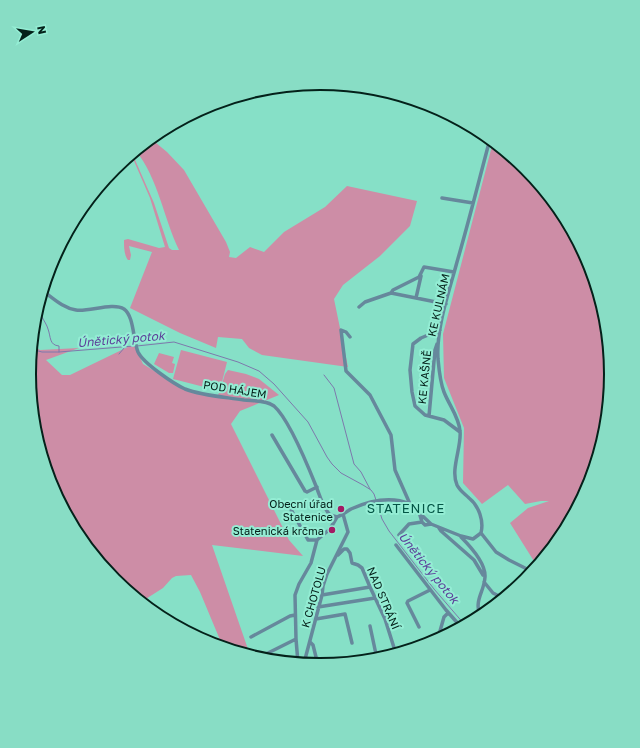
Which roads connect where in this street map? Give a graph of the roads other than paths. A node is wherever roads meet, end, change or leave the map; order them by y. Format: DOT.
graph roads {
  1 [pos="488,146"];
  2 [pos="442,198"];
  3 [pos="474,203"];
  4 [pos="454,272"];
  5 [pos="421,275"];
  6 [pos="391,293"];
  7 [pos="48,294"];
  8 [pos="416,298"];
  9 [pos="446,304"];
  10 [pos="359,307"];
  11 [pos="440,330"];
  12 [pos="350,337"];
  13 [pos="438,341"];
  14 [pos="429,416"];
  15 [pos="460,432"];
  16 [pos="272,434"];
  17 [pos="317,488"];
  18 [pos="410,504"];
  19 [pos="289,506"];
  20 [pos="418,511"];
  21 [pos="343,514"];
  22 [pos="337,517"];
  23 [pos="422,522"];
  24 [pos="431,524"];
  25 [pos="439,528"];
  26 [pos="481,533"];
  27 [pos="399,535"];
  28 [pos="461,536"];
  29 [pos="473,539"];
  30 [pos="317,540"];
  31 [pos="396,545"];
  32 [pos="474,550"];
  33 [pos="334,558"];
  34 [pos="526,569"];
  35 [pos="485,577"];
  36 [pos="484,582"];
  37 [pos="370,587"];
  38 [pos="430,590"];
  39 [pos="322,595"];
  40 [pos="498,595"];
  41 [pos="375,598"];
  42 [pos="318,607"];
  43 [pos="479,609"];
  44 [pos="448,613"];
  45 [pos="295,615"];
  46 [pos="316,619"];
  47 [pos="457,623"];
  48 [pos="370,626"];
  49 [pos="418,627"];
  50 [pos="440,631"];
  51 [pos="251,637"];
  52 [pos="296,640"];
  53 [pos="310,642"];
  54 [pos="352,643"];
  55 [pos="394,648"];
  56 [pos="267,653"];
  57 [pos="376,653"];
  58 [pos="297,657"];
  59 [pos="306,657"];
  60 [pos="316,658"];
  1 -- 3 [label="street, KE KULNÁM"];
  2 -- 3 [label="street"];
  3 -- 4 [label="street, KE KULNÁM"];
  4 -- 5 [label="street"];
  4 -- 9 [label="street, KE KULNÁM"];
  5 -- 6 [label="street"];
  5 -- 8 [label="street"];
  6 -- 8 [label="street"];
  6 -- 10 [label="street"];
  7 -- 17 [label="street, POD HÁJEM"];
  8 -- 9 [label="street"];
  9 -- 11 [label="street, KE KULNÁM"];
  11 -- 13 [label="street, KE KULNÁM"];
  11 -- 14 [label="street"];
  12 -- 18 [label="street"];
  13 -- 14 [label="street, KE KAŠNĚ"];
  13 -- 15 [label="street, KE KULNÁM"];
  14 -- 15 [label="street"];
  15 -- 26 [label="street, KE KULNÁM"];
  16 -- 17 [label="street"];
  17 -- 22 [label="street, POD HÁJEM"];
  18 -- 20 [label="street"];
  18 -- 21 [label="street"];
  19 -- 30 [label="street"];
  20 -- 23 [label="street"];
  20 -- 24 [label="street"];
  21 -- 22 [label="street"];
  21 -- 33 [label="street, K CHOTOLU"];
  22 -- 30 [label="street"];
  23 -- 24 [label="street"];
  23 -- 27 [label="street"];
  24 -- 25 [label="street"];
  25 -- 28 [label="street"];
  25 -- 35 [label="street"];
  26 -- 29 [label="street"];
  26 -- 34 [label="street"];
  28 -- 29 [label="street"];
  28 -- 32 [label="street"];
  29 -- 32 [label="street"];
  30 -- 45 [label="street"];
  31 -- 38 [label="street"];
  32 -- 35 [label="street"];
  33 -- 37 [label="street, NAD STRÁNÍ"];
  33 -- 39 [label="street, K CHOTOLU"];
  35 -- 36 [label="street"];
  36 -- 40 [label="street"];
  36 -- 43 [label="street"];
  37 -- 39 [label="street"];
  37 -- 41 [label="street, NAD STRÁNÍ"];
  38 -- 44 [label="street"];
  38 -- 49 [label="street"];
  39 -- 42 [label="street, K CHOTOLU"];
  41 -- 42 [label="street"];
  41 -- 55 [label="street, NAD STRÁNÍ"];
  42 -- 46 [label="street, K CHOTOLU"];
  44 -- 47 [label="street"];
  44 -- 50 [label="street"];
  45 -- 51 [label="street"];
  45 -- 52 [label="street"];
  46 -- 53 [label="street, K CHOTOLU"];
  46 -- 54 [label="street"];
  48 -- 57 [label="street"];
  52 -- 56 [label="street"];
  52 -- 58 [label="street"];
  53 -- 59 [label="street, K CHOTOLU"];
  53 -- 60 [label="street"];
}
